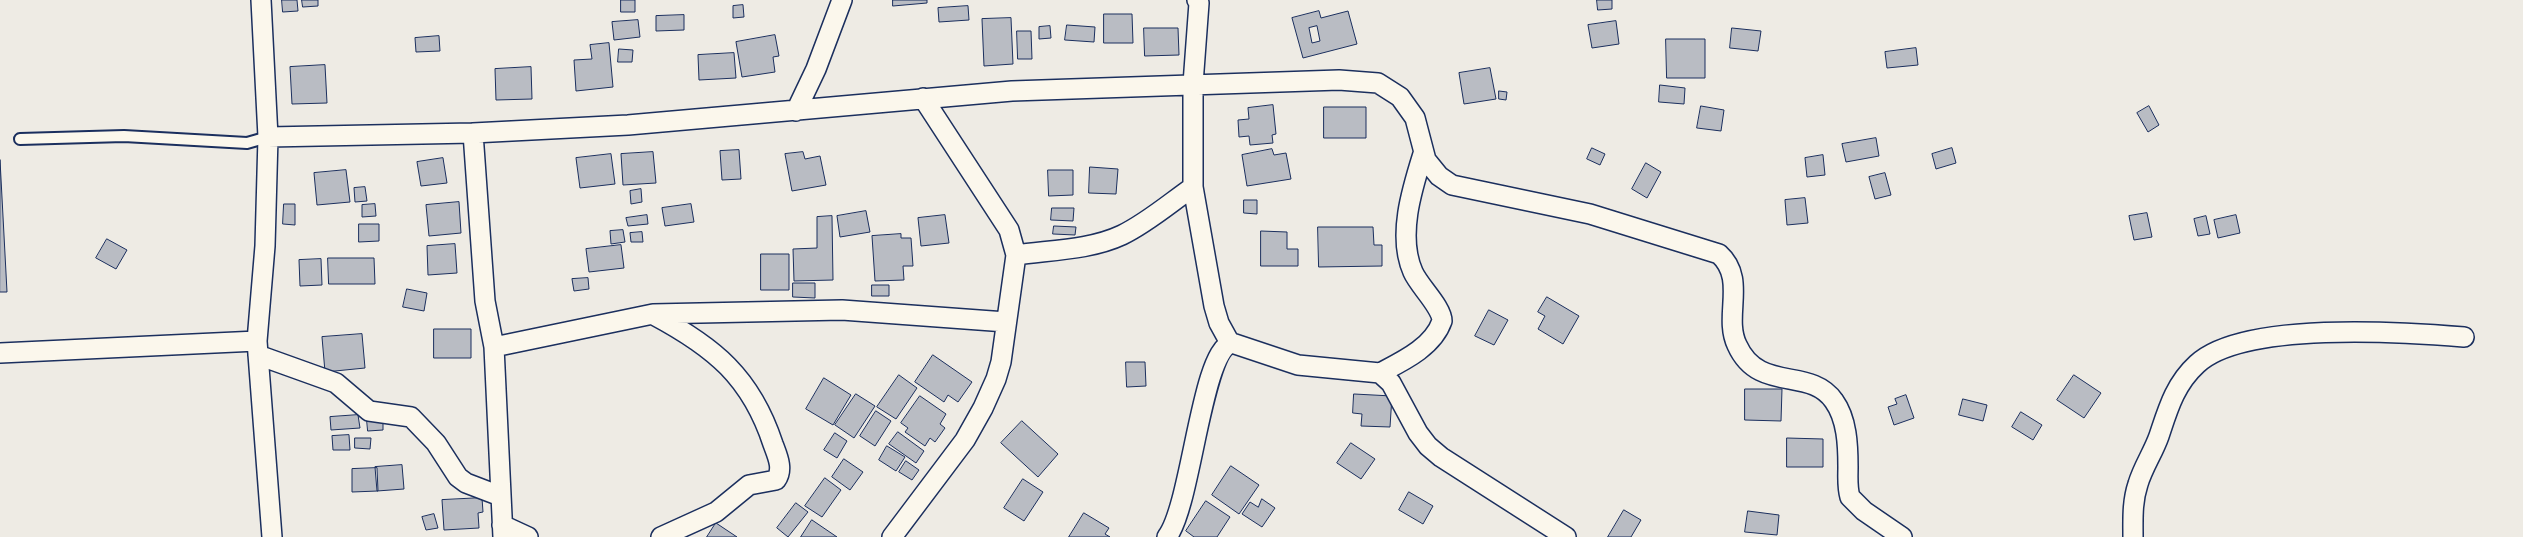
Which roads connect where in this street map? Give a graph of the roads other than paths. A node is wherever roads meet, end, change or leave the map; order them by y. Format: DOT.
graph roads {
  1 [pos="261,0"];
  2 [pos="842,0"];
  3 [pos="1202,1"];
  4 [pos="1193,84"];
  5 [pos="922,98"];
  6 [pos="796,111"];
  7 [pos="473,133"];
  8 [pos="268,137"];
  9 [pos="20,139"];
  10 [pos="1423,154"];
  11 [pos="1193,187"];
  12 [pos="1016,254"];
  13 [pos="653,314"];
  14 [pos="1006,322"];
  15 [pos="2464,337"];
  16 [pos="1230,343"];
  17 [pos="494,347"];
  18 [pos="258,348"];
  19 [pos="0,353"];
  20 [pos="1380,373"];
  21 [pos="500,496"];
  22 [pos="502,531"];
  23 [pos="272,537"];
  24 [pos="528,537"];
  25 [pos="661,537"];
  26 [pos="892,537"];
  27 [pos="1167,537"];
  28 [pos="1566,537"];
  29 [pos="1902,537"];
  30 [pos="2133,537"];
  1 -- 8 [label="street"];
  2 -- 6 [label="street"];
  3 -- 4 [label="street"];
  4 -- 5 [label="street"];
  4 -- 10 [label="street"];
  4 -- 11 [label="street"];
  5 -- 6 [label="street"];
  5 -- 12 [label="street"];
  6 -- 7 [label="street"];
  7 -- 8 [label="street"];
  7 -- 17 [label="street"];
  8 -- 9 [label="lane"];
  8 -- 18 [label="street"];
  10 -- 20 [label="street"];
  10 -- 29 [label="street"];
  11 -- 12 [label="street"];
  11 -- 16 [label="street"];
  12 -- 14 [label="street"];
  13 -- 14 [label="street"];
  13 -- 17 [label="street"];
  13 -- 25 [label="street"];
  14 -- 26 [label="street"];
  15 -- 30 [label="street"];
  16 -- 20 [label="street"];
  16 -- 27 [label="street"];
  17 -- 21 [label="street"];
  18 -- 19 [label="street"];
  18 -- 21 [label="street"];
  18 -- 23 [label="street"];
  20 -- 28 [label="street"];
  21 -- 22 [label="street"];
  22 -- 24 [label="street"];
}
